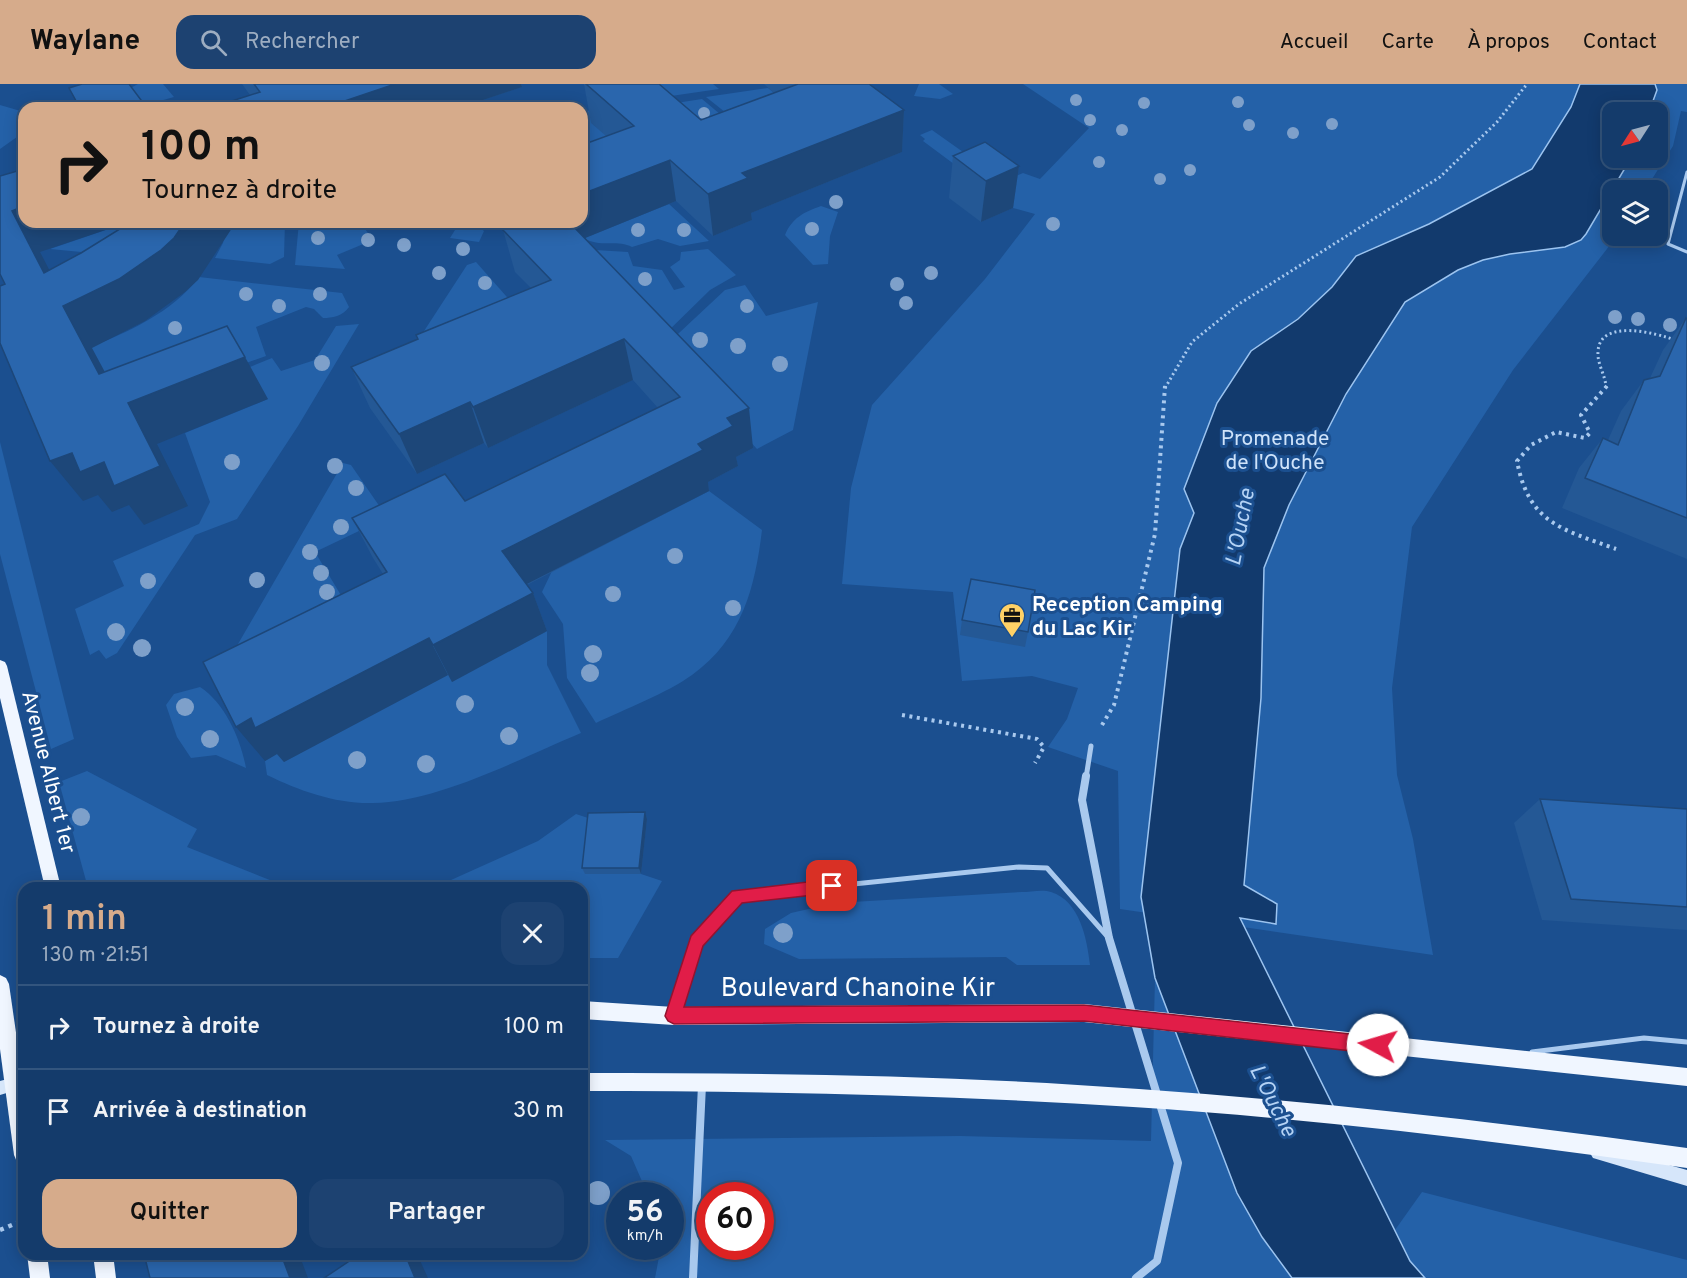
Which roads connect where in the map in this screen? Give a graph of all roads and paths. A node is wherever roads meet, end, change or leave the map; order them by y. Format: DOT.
graph roads {
  1 [pos="1527,84"];
  2 [pos="1687,172"];
  3 [pos="1687,252"];
  4 [pos="1682,342"];
  5 [pos="1616,549"];
  6 [pos="0,666"];
  7 [pos="902,715"];
  8 [pos="1091,746"];
  9 [pos="1035,763"];
  10 [pos="52,882"];
  11 [pos="1109,938"];
  12 [pos="0,984"];
  13 [pos="588,1010"];
  14 [pos="674,1016"];
  15 [pos="1687,1042"];
  16 [pos="1491,1058"];
  17 [pos="1687,1077"];
  18 [pos="703,1081"];
  19 [pos="588,1082"];
  20 [pos="16,1084"];
  21 [pos="18,1102"];
  22 [pos="1525,1134"];
  23 [pos="1687,1158"];
  24 [pos="1687,1178"];
  25 [pos="18,1222"];
  26 [pos="0,1230"];
  27 [pos="38,1260"];
  28 [pos="104,1260"];
  29 [pos="40,1278"];
  30 [pos="106,1278"];
  31 [pos="693,1278"];
  32 [pos="1136,1278"];
  1 -- 8 [label="path"];
  2 -- 3 [label="lane"];
  4 -- 5 [label="path"];
  6 -- 10 [label="main road, Avenue Albert 1er"];
  7 -- 9 [label="path"];
  8 -- 11 [label="street"];
  11 -- 14 [label="lane"];
  11 -- 32 [label="street"];
  12 -- 20 [label="main road"];
  13 -- 14 [label="main road, Boulevard Chanoine Kir"];
  14 -- 16 [label="main road, Boulevard Chanoine Kir"];
  15 -- 16 [label="lane"];
  16 -- 17 [label="main road, Boulevard Chanoine Kir"];
  18 -- 19 [label="main road"];
  18 -- 22 [label="main road"];
  18 -- 31 [label="street"];
  20 -- 21 [label="main road"];
  22 -- 23 [label="main road"];
  22 -- 24 [label="main road"];
  25 -- 26 [label="path"];
  27 -- 29 [label="main road"];
  28 -- 30 [label="main road"];
}
